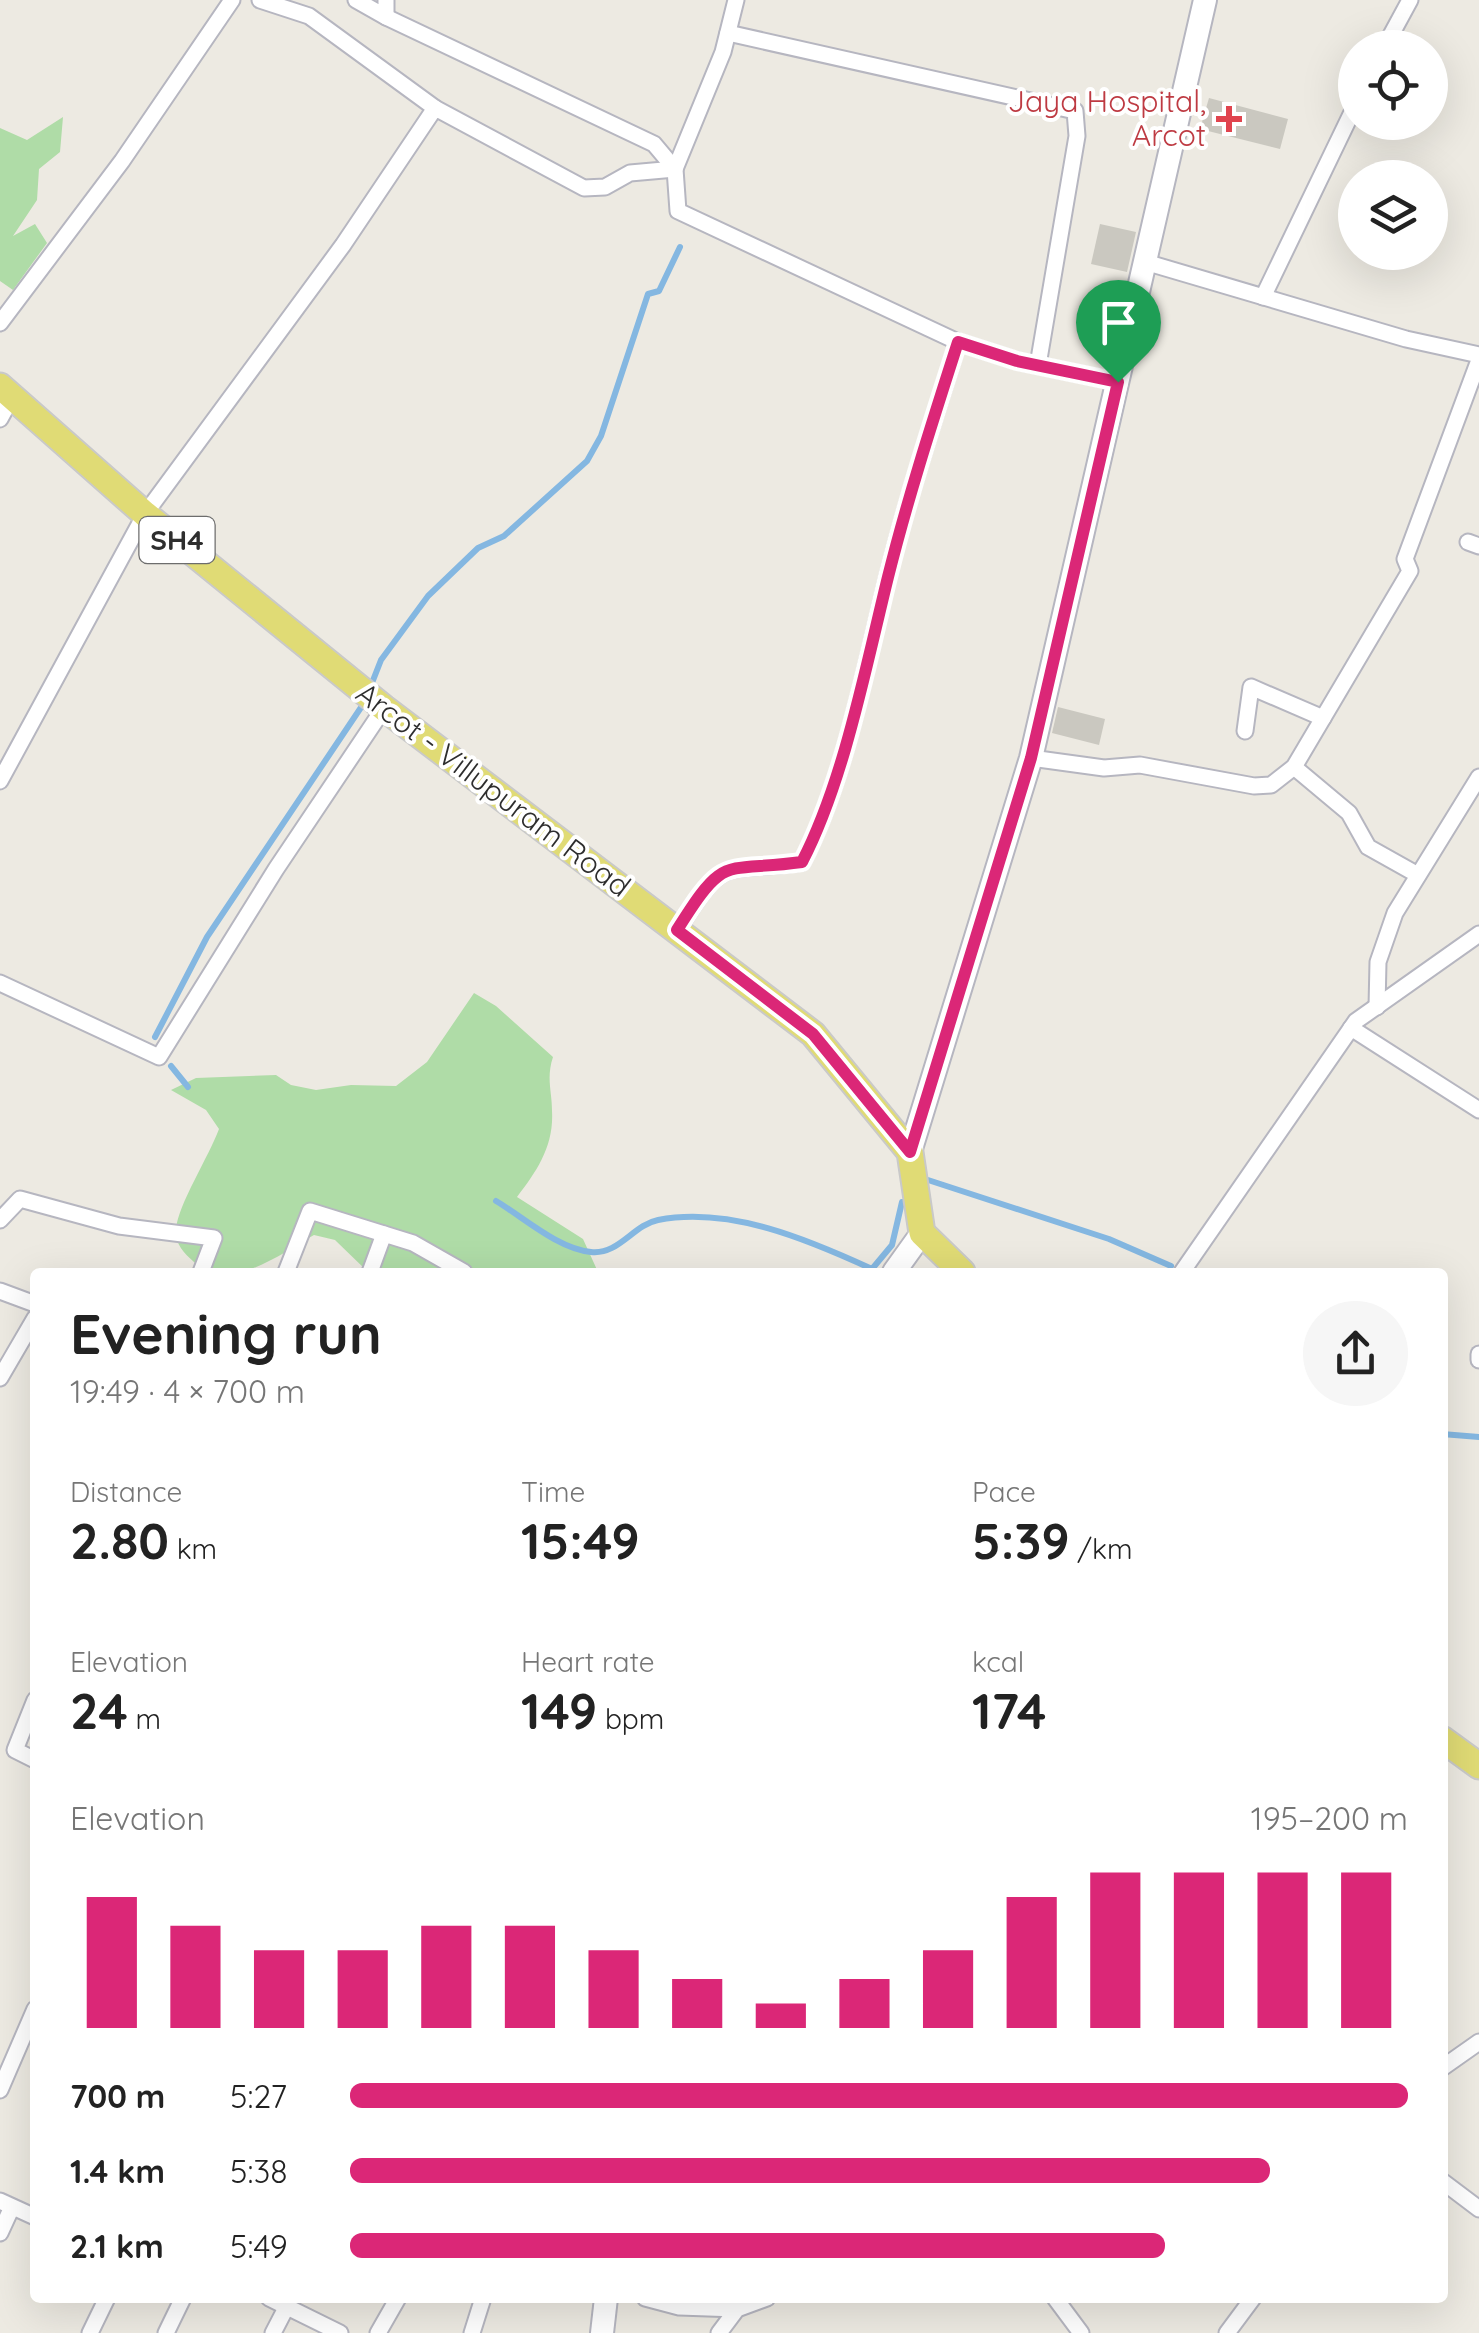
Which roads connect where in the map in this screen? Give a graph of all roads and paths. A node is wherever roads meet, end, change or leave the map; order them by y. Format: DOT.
graph roads {
  1 [pos="232,0"];
  2 [pos="260,0"];
  3 [pos="356,0"];
  4 [pos="386,0"];
  5 [pos="736,0"];
  6 [pos="1205,0"];
  7 [pos="1410,0"];
  8 [pos="386,17"];
  9 [pos="1394,30"];
  10 [pos="728,33"];
  11 [pos="435,108"];
  12 [pos="1339,140"];
  13 [pos="676,169"];
  14 [pos="1145,262"];
  15 [pos="1263,296"];
  16 [pos="0,323"];
  17 [pos="958,342"];
  18 [pos="1479,357"];
  19 [pos="1038,366"];
  20 [pos="1118,382"];
  21 [pos="4,400"];
  22 [pos="145,514"];
  23 [pos="384,708"];
  24 [pos="1323,718"];
  25 [pos="1245,731"];
  26 [pos="1031,758"];
  27 [pos="1294,767"];
  28 [pos="1479,777"];
  29 [pos="0,780"];
  30 [pos="1418,875"];
  31 [pos="677,930"];
  32 [pos="1479,934"];
  33 [pos="0,983"];
  34 [pos="1377,1008"];
  35 [pos="1352,1028"];
  36 [pos="1479,1110"];
  37 [pos="910,1152"];
  38 [pos="0,1220"];
  39 [pos="384,1234"];
  40 [pos="922,1234"];
  41 [pos="203,1268"];
  42 [pos="288,1268"];
  43 [pos="371,1268"];
  44 [pos="457,1268"];
  45 [pos="897,1268"];
  46 [pos="958,1268"];
  47 [pos="1185,1268"];
  48 [pos="0,1291"];
  49 [pos="30,1302"];
  50 [pos="30,1327"];
  51 [pos="0,1378"];
  52 [pos="30,1709"];
  53 [pos="1448,1743"];
  54 [pos="8,1747"];
  55 [pos="1479,1766"];
  56 [pos="30,2020"];
  57 [pos="1479,2042"];
  58 [pos="1448,2064"];
  59 [pos="0,2090"];
  60 [pos="1448,2185"];
  61 [pos="6,2204"];
  62 [pos="1479,2208"];
  63 [pos="30,2215"];
  64 [pos="0,2232"];
  65 [pos="105,2303"];
  66 [pos="181,2303"];
  67 [pos="280,2303"];
  68 [pos="395,2303"];
  69 [pos="481,2303"];
  70 [pos="605,2303"];
  71 [pos="666,2303"];
  72 [pos="752,2303"];
  73 [pos="1059,2303"];
  74 [pos="1249,2303"];
  75 [pos="287,2306"];
  76 [pos="738,2308"];
  77 [pos="90,2333"];
  78 [pos="166,2333"];
  79 [pos="273,2333"];
  80 [pos="340,2333"];
  81 [pos="378,2333"];
  82 [pos="472,2333"];
  83 [pos="602,2333"];
  84 [pos="719,2333"];
  85 [pos="1081,2333"];
  86 [pos="1227,2333"];
  1 -- 16 [label="street"];
  2 -- 11 [label="street"];
  3 -- 8 [label="street"];
  4 -- 8 [label="street"];
  5 -- 10 [label="street"];
  6 -- 14 [label="main road"];
  7 -- 9 [label="street"];
  8 -- 13 [label="street"];
  10 -- 13 [label="street"];
  10 -- 19 [label="street"];
  11 -- 13 [label="street"];
  11 -- 22 [label="street"];
  12 -- 15 [label="street"];
  13 -- 17 [label="street"];
  14 -- 15 [label="street"];
  14 -- 20 [label="main road"];
  15 -- 18 [label="street"];
  17 -- 19 [label="street"];
  17 -- 31 [label="street"];
  18 -- 24 [label="street"];
  19 -- 20 [label="street"];
  20 -- 26 [label="main road"];
  21 -- 22 [label="main road, Arcot - Villupuram Road / SH4"];
  22 -- 23 [label="main road, Arcot - Villupuram Road / SH4"];
  22 -- 29 [label="street"];
  23 -- 31 [label="main road, Arcot - Villupuram Road / SH4"];
  23 -- 33 [label="street"];
  24 -- 25 [label="street"];
  24 -- 27 [label="street"];
  26 -- 27 [label="street"];
  26 -- 37 [label="main road"];
  27 -- 30 [label="street"];
  28 -- 30 [label="street"];
  30 -- 34 [label="street"];
  31 -- 37 [label="main road, Arcot - Villupuram Road / SH4"];
  32 -- 34 [label="street"];
  34 -- 35 [label="street"];
  35 -- 36 [label="street"];
  35 -- 47 [label="street"];
  37 -- 40 [label="main road"];
  38 -- 41 [label="street"];
  39 -- 42 [label="street"];
  39 -- 43 [label="street"];
  39 -- 44 [label="street"];
  40 -- 45 [label="main road"];
  40 -- 46 [label="main road"];
  48 -- 49 [label="street"];
  50 -- 51 [label="street"];
  52 -- 54 [label="street"];
  53 -- 55 [label="main road"];
  56 -- 59 [label="street"];
  57 -- 58 [label="street"];
  60 -- 62 [label="street"];
  61 -- 63 [label="street"];
  61 -- 64 [label="street"];
  65 -- 77 [label="street"];
  66 -- 78 [label="street"];
  67 -- 75 [label="street"];
  68 -- 81 [label="street"];
  69 -- 82 [label="street"];
  70 -- 83 [label="main road"];
  71 -- 76 [label="street"];
  72 -- 76 [label="street"];
  73 -- 85 [label="street"];
  74 -- 86 [label="street"];
  75 -- 79 [label="street"];
  75 -- 80 [label="street"];
  76 -- 84 [label="street"];
}
